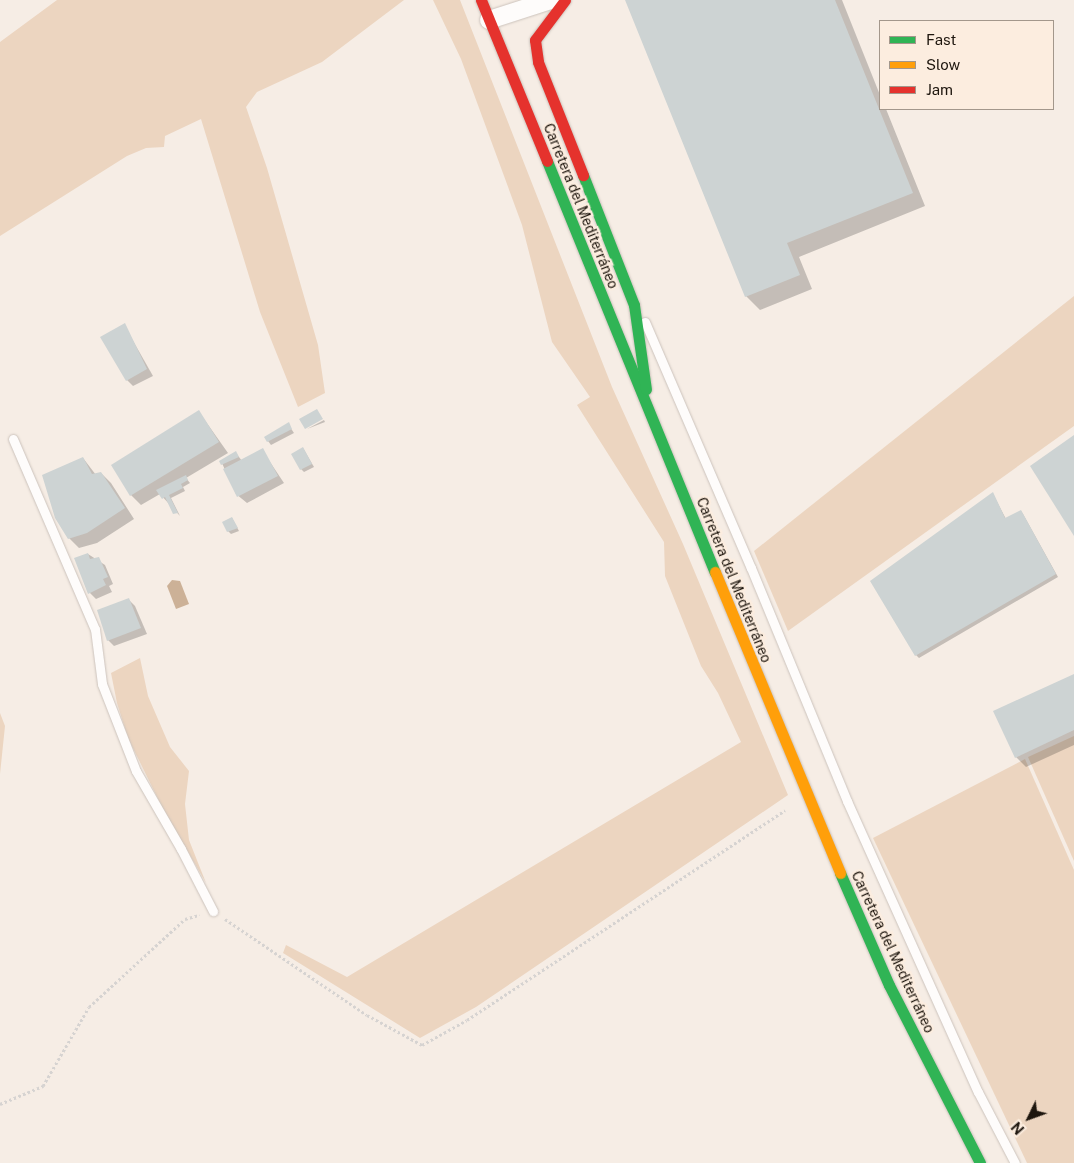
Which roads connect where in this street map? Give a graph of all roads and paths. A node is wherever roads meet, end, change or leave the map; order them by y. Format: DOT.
graph roads {
  1 [pos="481,0"];
  2 [pos="551,0"];
  3 [pos="565,0"];
  4 [pos="489,20"];
  5 [pos="634,305"];
  6 [pos="650,416"];
  7 [pos="13,439"];
  8 [pos="806,796"];
  9 [pos="213,911"];
  10 [pos="0,1104"];
  11 [pos="980,1163"];
  12 [pos="1015,1163"];
  1 -- 4 [label="main road, Carretera del Mediterráneo"];
  2 -- 4 [label="street"];
  3 -- 5 [label="main road"];
  4 -- 6 [label="main road, Carretera del Mediterráneo"];
  5 -- 6 [label="main road"];
  5 -- 12 [label="lane"];
  6 -- 8 [label="main road, Carretera del Mediterráneo"];
  7 -- 9 [label="lane"];
  8 -- 9 [label="path"];
  8 -- 11 [label="main road, Carretera del Mediterráneo"];
  9 -- 10 [label="path"];
}
